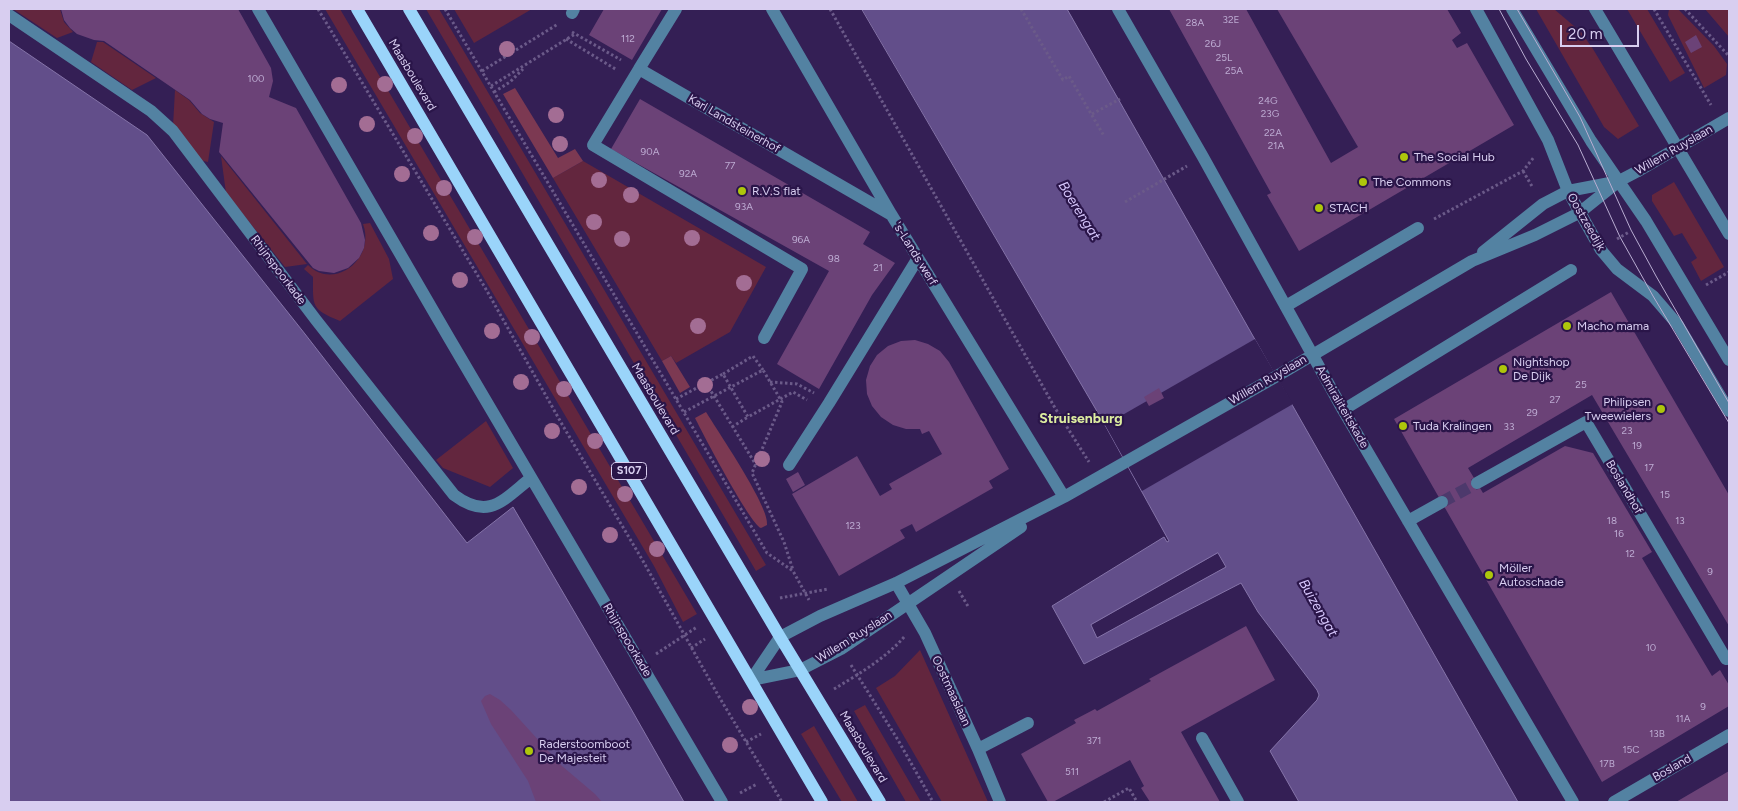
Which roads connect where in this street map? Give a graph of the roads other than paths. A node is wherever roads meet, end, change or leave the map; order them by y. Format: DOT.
graph roads {
  1 [pos="258,9"];
  2 [pos="357,9"];
  3 [pos="409,9"];
  4 [pos="676,9"];
  5 [pos="772,9"];
  6 [pos="1118,9"];
  7 [pos="1476,9"];
  8 [pos="1512,9"];
  9 [pos="1595,9"];
  10 [pos="9,15"];
  11 [pos="639,69"];
  12 [pos="1729,118"];
  13 [pos="1619,181"];
  14 [pos="1568,191"];
  15 [pos="1579,213"];
  16 [pos="891,214"];
  17 [pos="1418,228"];
  18 [pos="1729,234"];
  19 [pos="918,258"];
  20 [pos="1472,261"];
  21 [pos="1571,270"];
  22 [pos="1286,306"];
  23 [pos="764,338"];
  24 [pos="1312,354"];
  25 [pos="1729,360"];
  26 [pos="1343,410"];
  27 [pos="1729,411"];
  28 [pos="789,464"];
  29 [pos="531,478"];
  30 [pos="1476,483"];
  31 [pos="1064,497"];
  32 [pos="1442,502"];
  33 [pos="1408,521"];
  34 [pos="896,583"];
  35 [pos="907,604"];
  36 [pos="780,637"];
  37 [pos="1726,659"];
  38 [pos="800,670"];
  39 [pos="751,680"];
  40 [pos="1028,723"];
  41 [pos="1729,735"];
  42 [pos="1202,738"];
  43 [pos="978,749"];
  44 [pos="1634,796"];
  45 [pos="722,802"];
  46 [pos="822,802"];
  47 [pos="880,802"];
  48 [pos="1000,802"];
  49 [pos="1238,802"];
  50 [pos="1573,802"];
  51 [pos="1614,802"];
  1 -- 29 [label="street, Rhijnspoorkade"];
  2 -- 39 [label="main road, Maasboulevard / S107"];
  3 -- 36 [label="main road, Maasboulevard"];
  4 -- 11 [label="street"];
  5 -- 16 [label="street, 's-Lands werf"];
  6 -- 22 [label="street, Admiraliteitskade"];
  7 -- 14 [label="street, Oostzeedijk"];
  8 -- 13 [label="street"];
  9 -- 18 [label="street"];
  10 -- 29 [label="street, Rhijnspoorkade"];
  11 -- 16 [label="street, Karl Landsteinerhof"];
  11 -- 23 [label="street"];
  12 -- 13 [label="street, Willem Ruyslaan, bridge"];
  13 -- 14 [label="street, Willem Ruyslaan"];
  13 -- 15 [label="street, Willem Ruyslaan"];
  13 -- 25 [label="street"];
  14 -- 15 [label="street, Oostzeedijk"];
  14 -- 20 [label="street, Willem Ruyslaan"];
  15 -- 20 [label="street, Willem Ruyslaan"];
  15 -- 27 [label="street, Oostzeedijk"];
  16 -- 19 [label="street, 's-Lands werf"];
  17 -- 22 [label="street"];
  19 -- 28 [label="street"];
  19 -- 31 [label="street, 's-Lands werf"];
  20 -- 24 [label="street, Willem Ruyslaan"];
  21 -- 26 [label="street"];
  22 -- 24 [label="street, Admiraliteitskade"];
  24 -- 26 [label="street, Admiraliteitskade"];
  24 -- 31 [label="street, Willem Ruyslaan"];
  26 -- 33 [label="street, Admiraliteitskade"];
  29 -- 45 [label="street, Rhijnspoorkade"];
  30 -- 37 [label="street, Boslandhof"];
  31 -- 34 [label="street, Willem Ruyslaan"];
  31 -- 35 [label="street, Willem Ruyslaan"];
  32 -- 33 [label="street"];
  33 -- 50 [label="street, Admiraliteitskade"];
  34 -- 35 [label="street, Oostmaaslaan"];
  34 -- 36 [label="street, Willem Ruyslaan"];
  35 -- 38 [label="street, Willem Ruyslaan"];
  35 -- 43 [label="street, Oostmaaslaan"];
  36 -- 38 [label="main road, Maasboulevard"];
  36 -- 39 [label="street, Willem Ruyslaan"];
  38 -- 39 [label="street, Willem Ruyslaan"];
  38 -- 47 [label="main road, Maasboulevard"];
  39 -- 46 [label="main road, Maasboulevard / S107"];
  40 -- 43 [label="street"];
  41 -- 44 [label="street, Bosland"];
  42 -- 49 [label="street"];
  43 -- 48 [label="street, Oostmaaslaan"];
  44 -- 51 [label="street, Bosland"];
}
